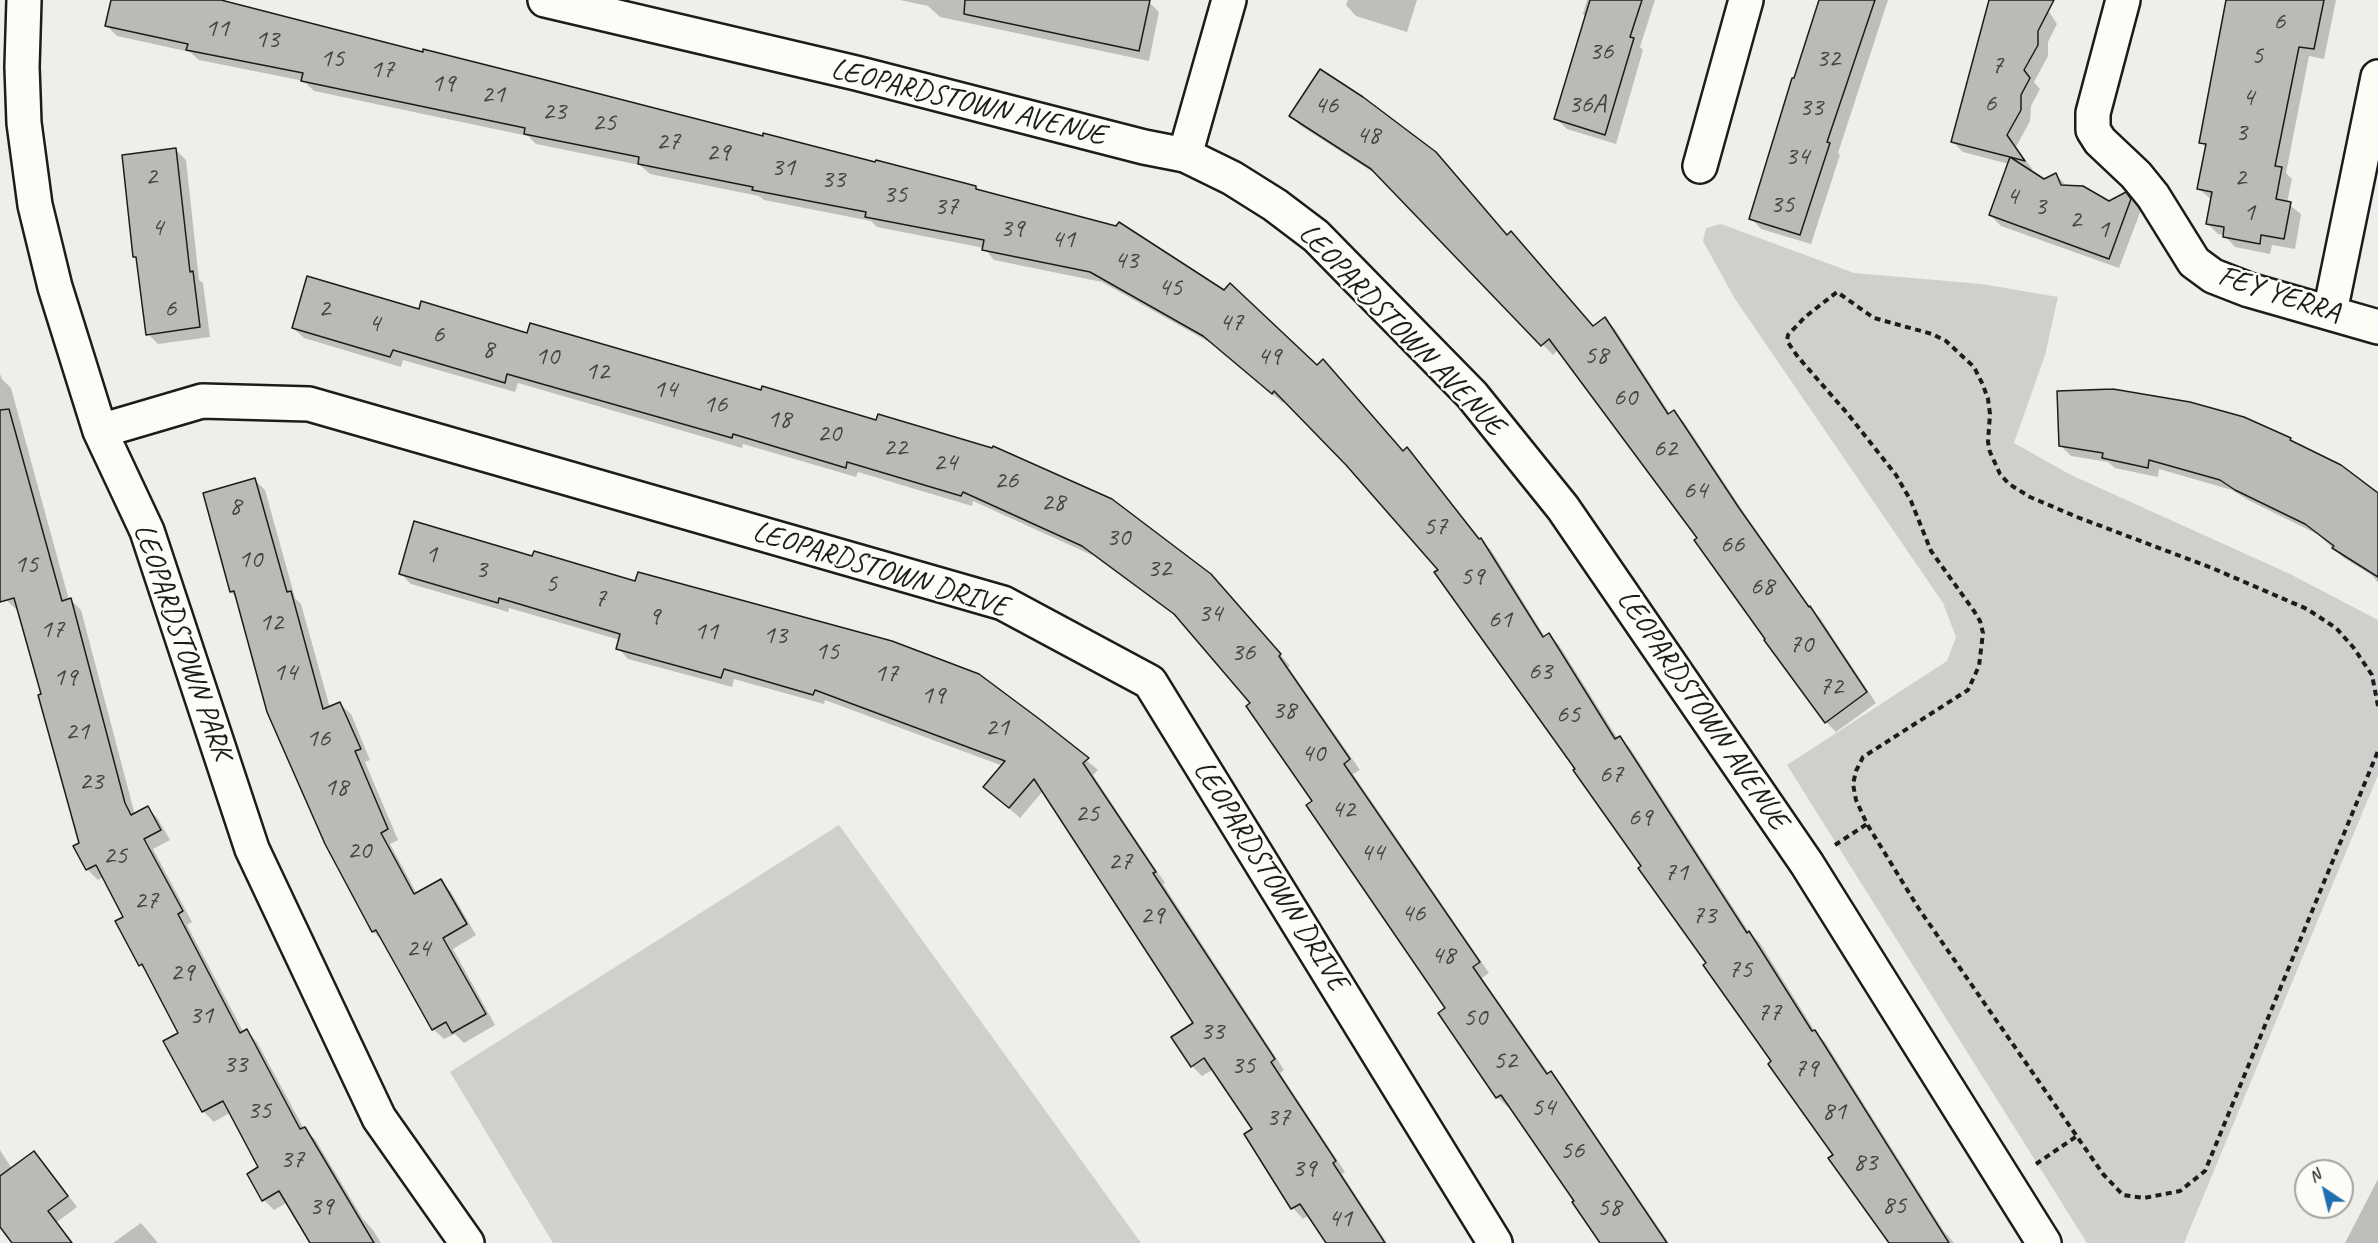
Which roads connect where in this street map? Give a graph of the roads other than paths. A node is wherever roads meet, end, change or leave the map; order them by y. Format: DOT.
graph roads {
  1 [pos="24,0"];
  2 [pos="544,0"];
  3 [pos="1229,0"];
  4 [pos="1746,0"];
  5 [pos="2123,0"];
  6 [pos="2378,77"];
  7 [pos="1185,155"];
  8 [pos="1700,166"];
  9 [pos="2330,312"];
  10 [pos="2378,327"];
  11 [pos="100,431"];
  12 [pos="466,1243"];
  13 [pos="1495,1243"];
  14 [pos="2044,1243"];
  1 -- 11 [label="street, LEOPARDSTOWN PARK"];
  2 -- 7 [label="street, LEOPARDSTOWN AVENUE"];
  3 -- 7 [label="street"];
  4 -- 8 [label="street"];
  5 -- 9 [label="street, FEY YERRA"];
  6 -- 9 [label="street"];
  7 -- 14 [label="street, LEOPARDSTOWN AVENUE"];
  9 -- 10 [label="street, FEY YERRA"];
  11 -- 12 [label="street, LEOPARDSTOWN PARK"];
  11 -- 13 [label="street, LEOPARDSTOWN DRIVE"];
}
